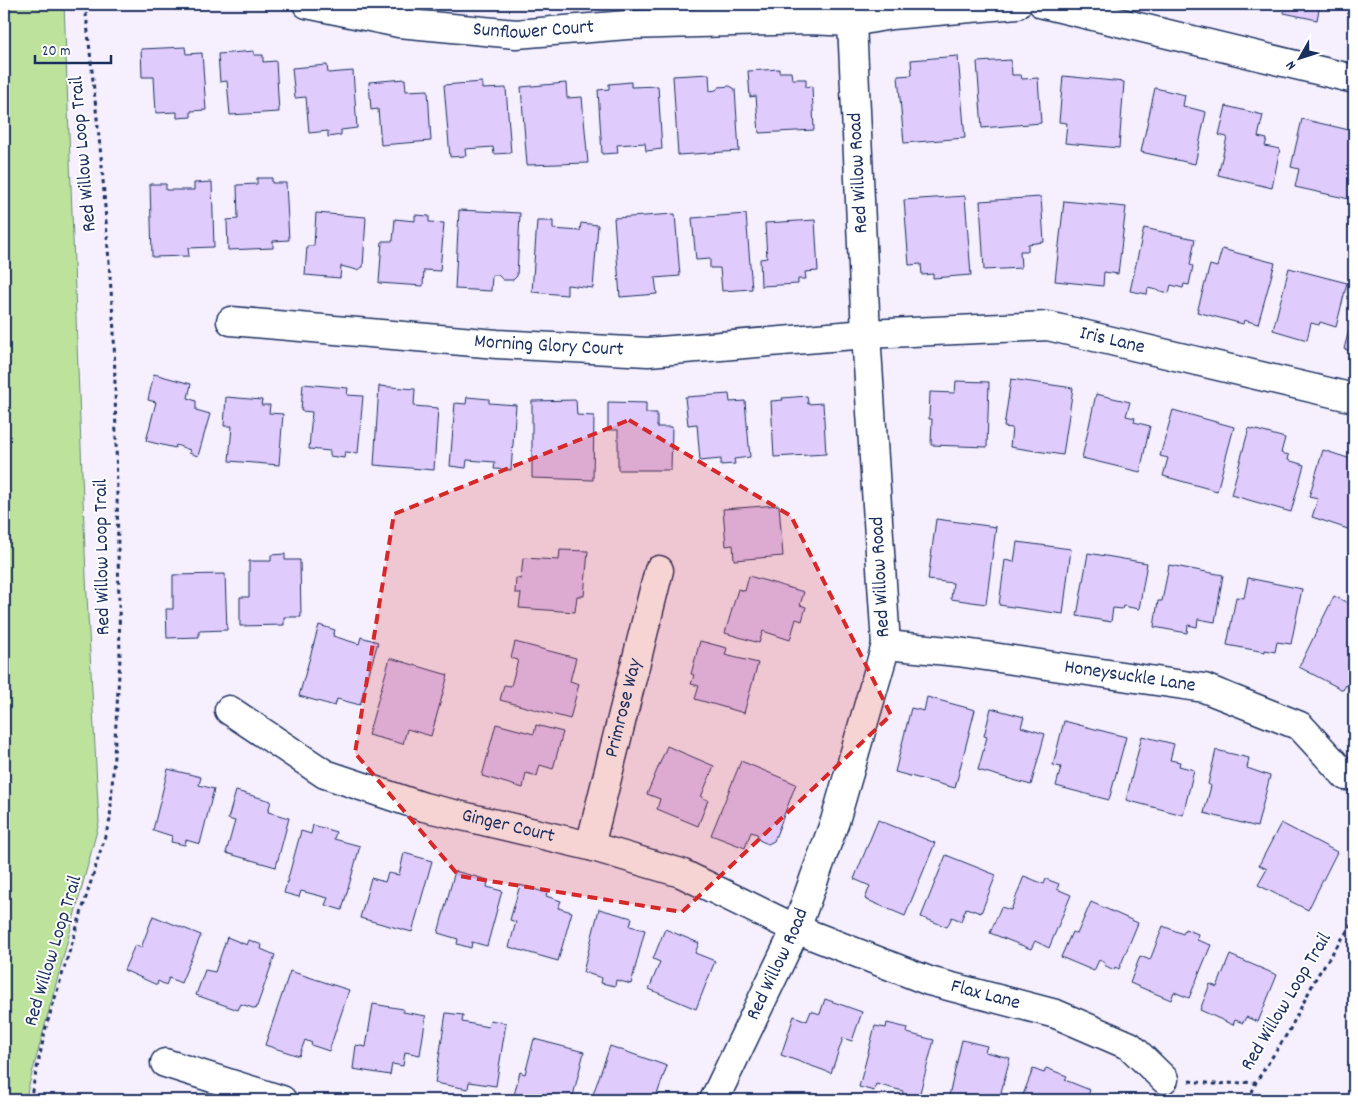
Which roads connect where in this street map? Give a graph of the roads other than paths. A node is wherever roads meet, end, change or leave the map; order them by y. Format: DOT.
graph roads {
  1 [pos="307,4"];
  2 [pos="1017,4"];
  3 [pos="1043,4"];
  4 [pos="626,14"];
  5 [pos="852,22"];
  6 [pos="1354,79"];
  7 [pos="231,321"];
  8 [pos="866,334"];
  9 [pos="1354,398"];
  10 [pos="660,570"];
  11 [pos="886,645"];
  12 [pos="230,710"];
  13 [pos="1346,776"];
  14 [pos="590,846"];
  15 [pos="796,930"];
  16 [pos="165,1062"];
  17 [pos="1164,1079"];
  18 [pos="282,1100"];
  19 [pos="714,1100"];
  1 -- 4 [label="street, Sunflower Court"];
  2 -- 5 [label="street, Sunflower Court"];
  3 -- 6 [label="street"];
  4 -- 5 [label="street, Sunflower Court"];
  5 -- 8 [label="street, Red Willow Road"];
  7 -- 8 [label="street, Morning Glory Court"];
  8 -- 9 [label="street, Iris Lane"];
  8 -- 11 [label="street, Red Willow Road"];
  10 -- 14 [label="street, Primrose Way"];
  11 -- 13 [label="street, Honeysuckle Lane"];
  11 -- 15 [label="street, Red Willow Road"];
  12 -- 14 [label="street, Ginger Court"];
  14 -- 15 [label="street, Ginger Court"];
  15 -- 17 [label="street, Flax Lane"];
  15 -- 19 [label="street, Red Willow Road"];
  16 -- 18 [label="street"];
}
